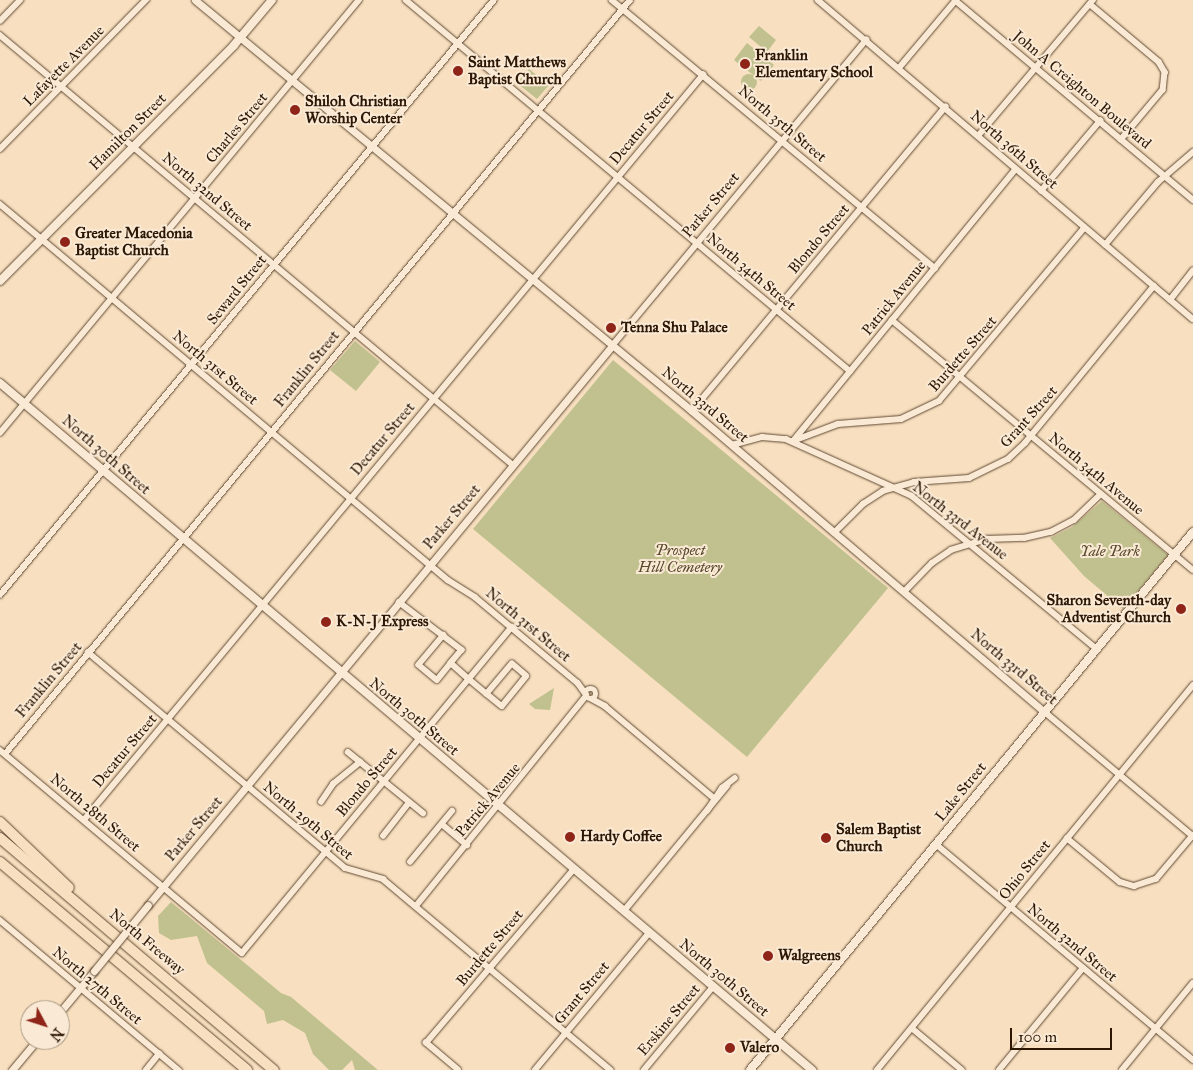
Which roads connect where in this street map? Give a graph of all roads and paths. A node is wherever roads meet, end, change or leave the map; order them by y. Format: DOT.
graph roads {
  1 [pos="20,0"];
  2 [pos="146,0"];
  3 [pos="195,0"];
  4 [pos="272,0"];
  5 [pos="360,0"];
  6 [pos="406,0"];
  7 [pos="494,0"];
  8 [pos="612,0"];
  9 [pos="630,0"];
  10 [pos="818,0"];
  11 [pos="955,0"];
  12 [pos="1091,2"];
  13 [pos="623,8"];
  14 [pos="0,21"];
  15 [pos="0,35"];
  16 [pos="240,38"];
  17 [pos="866,40"];
  18 [pos="458,43"];
  19 [pos="899,68"];
  20 [pos="1035,68"];
  21 [pos="703,75"];
  22 [pos="292,81"];
  23 [pos="62,86"];
  24 [pos="945,107"];
  25 [pos="538,110"];
  26 [pos="1100,122"];
  27 [pos="978,136"];
  28 [pos="1121,140"];
  29 [pos="782,141"];
  30 [pos="133,146"];
  31 [pos="372,147"];
  32 [pos="0,149"];
  33 [pos="1193,152"];
  34 [pos="1015,170"];
  35 [pos="618,177"];
  36 [pos="1166,177"];
  37 [pos="1041,192"];
  38 [pos="195,198"];
  39 [pos="1193,200"];
  40 [pos="0,204"];
  41 [pos="862,207"];
  42 [pos="452,214"];
  43 [pos="1084,228"];
  44 [pos="42,239"];
  45 [pos="697,243"];
  46 [pos="1105,245"];
  47 [pos="274,264"];
  48 [pos="935,268"];
  49 [pos="1193,271"];
  50 [pos="532,279"];
  51 [pos="0,281"];
  52 [pos="1154,286"];
  53 [pos="112,298"];
  54 [pos="1170,300"];
  55 [pos="776,310"];
  56 [pos="1193,319"];
  57 [pos="892,320"];
  58 [pos="354,332"];
  59 [pos="612,346"];
  60 [pos="192,364"];
  61 [pos="850,371"];
  62 [pos="962,378"];
  63 [pos="0,384"];
  64 [pos="433,399"];
  65 [pos="25,404"];
  66 [pos="692,411"];
  67 [pos="272,432"];
  68 [pos="0,433"];
  69 [pos="1031,436"];
  70 [pos="793,441"];
  71 [pos="732,445"];
  72 [pos="513,465"];
  73 [pos="104,471"];
  74 [pos="894,487"];
  75 [pos="1101,494"];
  76 [pos="351,498"];
  77 [pos="834,532"];
  78 [pos="1193,532"];
  79 [pos="182,540"];
  80 [pos="971,543"];
  81 [pos="1174,555"];
  82 [pos="430,565"];
  83 [pos="1193,570"];
  84 [pos="904,592"];
  85 [pos="0,595"];
  86 [pos="399,602"];
  87 [pos="261,607"];
  88 [pos="512,628"];
  89 [pos="444,635"];
  90 [pos="1097,649"];
  91 [pos="88,652"];
  92 [pos="451,663"];
  93 [pos="340,673"];
  94 [pos="469,678"];
  95 [pos="578,683"];
  96 [pos="1193,686"];
  97 [pos="594,691"];
  98 [pos="487,694"];
  99 [pos="589,697"];
  100 [pos="605,706"];
  101 [pos="1045,712"];
  102 [pos="168,719"];
  103 [pos="419,739"];
  104 [pos="2,752"];
  105 [pos="348,752"];
  106 [pos="360,762"];
  107 [pos="1120,774"];
  108 [pos="735,778"];
  109 [pos="384,781"];
  110 [pos="247,786"];
  111 [pos="727,786"];
  112 [pos="714,798"];
  113 [pos="321,802"];
  114 [pos="408,804"];
  115 [pos="500,806"];
  116 [pos="452,811"];
  117 [pos="707,811"];
  118 [pos="423,813"];
  119 [pos="84,820"];
  120 [pos="0,822"];
  121 [pos="442,824"];
  122 [pos="1193,835"];
  123 [pos="383,836"];
  124 [pos="0,838"];
  125 [pos="1068,838"];
  126 [pos="936,844"];
  127 [pos="467,845"];
  128 [pos="326,852"];
  129 [pos="410,862"];
  130 [pos="0,863"];
  131 [pos="574,869"];
  132 [pos="163,887"];
  133 [pos="416,906"];
  134 [pos="1011,907"];
  135 [pos="624,912"];
  136 [pos="0,922"];
  137 [pos="649,932"];
  138 [pos="125,942"];
  139 [pos="242,953"];
  140 [pos="489,968"];
  141 [pos="1083,968"];
  142 [pos="1193,983"];
  143 [pos="80,987"];
  144 [pos="713,987"];
  145 [pos="70,1000"];
  146 [pos="912,1028"];
  147 [pos="1156,1029"];
  148 [pos="566,1032"];
  149 [pos="776,1039"];
  150 [pos="28,1050"];
  151 [pos="159,1054"];
  152 [pos="1193,1060"];
  153 [pos="245,1068"];
  154 [pos="12,1070"];
  155 [pos="146,1070"];
  156 [pos="179,1070"];
  157 [pos="275,1070"];
  158 [pos="458,1070"];
  159 [pos="535,1070"];
  160 [pos="611,1070"];
  161 [pos="644,1070"];
  162 [pos="750,1070"];
  163 [pos="812,1070"];
  164 [pos="876,1070"];
  165 [pos="962,1070"];
  166 [pos="999,1070"];
  167 [pos="1122,1070"];
  1 -- 14 [label="street"];
  2 -- 23 [label="street, Lafayette Avenue"];
  3 -- 16 [label="street, North 33rd Street"];
  4 -- 16 [label="main road, Hamilton Street"];
  5 -- 22 [label="street, Charles Street"];
  6 -- 18 [label="street, North 34th Street"];
  7 -- 18 [label="street, Seward Street"];
  8 -- 13 [label="street, North 35th Street"];
  9 -- 13 [label="street, Franklin Street"];
  10 -- 17 [label="street, North 36th Street"];
  11 -- 19 [label="street"];
  11 -- 20 [label="street, John A Creighton Boulevard"];
  12 -- 20 [label="street"];
  12 -- 28 [label="street"];
  13 -- 21 [label="street, North 35th Street"];
  13 -- 25 [label="street, Franklin Street"];
  15 -- 23 [label="street, North 32nd Street"];
  16 -- 22 [label="street, North 33rd Street"];
  16 -- 30 [label="main road, Hamilton Street"];
  17 -- 19 [label="street, North 36th Street"];
  17 -- 29 [label="street, Parker Street"];
  18 -- 25 [label="street, North 34th Street"];
  18 -- 31 [label="street, Seward Street"];
  19 -- 24 [label="street, North 36th Street"];
  20 -- 26 [label="street, John A Creighton Boulevard"];
  20 -- 27 [label="street"];
  21 -- 29 [label="street, North 35th Street"];
  21 -- 35 [label="street, Decatur Street"];
  22 -- 31 [label="street, North 33rd Street"];
  22 -- 38 [label="street, Charles Street"];
  23 -- 30 [label="street, North 32nd Street"];
  23 -- 32 [label="street, Lafayette Avenue"];
  24 -- 27 [label="street, North 36th Street"];
  24 -- 41 [label="street, Blondo Street"];
  25 -- 35 [label="street, North 34th Street"];
  25 -- 42 [label="street, Franklin Street"];
  26 -- 28 [label="street, John A Creighton Boulevard"];
  26 -- 37 [label="street"];
  27 -- 34 [label="street, North 36th Street"];
  28 -- 36 [label="street, John A Creighton Boulevard"];
  29 -- 41 [label="street, North 35th Street"];
  29 -- 45 [label="street, Parker Street"];
  30 -- 38 [label="street, North 32nd Street"];
  30 -- 44 [label="main road, Hamilton Street"];
  31 -- 42 [label="street, North 33rd Street"];
  31 -- 47 [label="street, Seward Street"];
  33 -- 36 [label="street"];
  34 -- 37 [label="street, North 36th Street"];
  34 -- 48 [label="street, Patrick Avenue"];
  35 -- 45 [label="street, North 34th Street"];
  35 -- 50 [label="street, Decatur Street"];
  36 -- 39 [label="street, John A Creighton Boulevard"];
  36 -- 46 [label="street"];
  37 -- 43 [label="street, North 36th Street"];
  38 -- 47 [label="street, North 32nd Street"];
  38 -- 53 [label="street, Charles Street"];
  40 -- 44 [label="street, North 31st Street"];
  41 -- 48 [label="street, North 35th Street"];
  41 -- 55 [label="street, Blondo Street"];
  42 -- 50 [label="street, North 33rd Street"];
  42 -- 58 [label="street, Franklin Street"];
  43 -- 46 [label="street, North 36th Street"];
  43 -- 62 [label="street, Burdette Street"];
  44 -- 51 [label="main road, Hamilton Street"];
  44 -- 53 [label="street, North 31st Street"];
  45 -- 55 [label="street, North 34th Street"];
  45 -- 59 [label="street, Parker Street"];
  46 -- 52 [label="street, North 36th Street"];
  47 -- 58 [label="street, North 32nd Street"];
  47 -- 60 [label="street, Seward Street"];
  48 -- 57 [label="street, Patrick Avenue"];
  49 -- 54 [label="street"];
  50 -- 59 [label="street, North 33rd Street"];
  50 -- 64 [label="street, Decatur Street"];
  52 -- 54 [label="street, North 36th Street"];
  52 -- 69 [label="street, Grant Street"];
  53 -- 60 [label="street, North 31st Street"];
  53 -- 65 [label="street, Charles Street"];
  54 -- 56 [label="street, North 36th Street"];
  55 -- 61 [label="street, North 34th Street"];
  55 -- 66 [label="street, Blondo Street"];
  57 -- 61 [label="street, Patrick Avenue"];
  57 -- 62 [label="street, North 34th Avenue"];
  58 -- 64 [label="street, North 32nd Street"];
  58 -- 67 [label="street, Franklin Street"];
  59 -- 66 [label="street, North 33rd Street"];
  59 -- 72 [label="street, Parker Street"];
  60 -- 67 [label="street, North 31st Street"];
  60 -- 73 [label="street, Seward Street"];
  61 -- 70 [label="street, Patrick Avenue"];
  62 -- 69 [label="street, North 34th Avenue"];
  62 -- 70 [label="street, Burdette Street"];
  63 -- 65 [label="main road, North 30th Street"];
  64 -- 72 [label="street, North 32nd Street"];
  64 -- 76 [label="street, Decatur Street"];
  65 -- 68 [label="street, Charles Street"];
  65 -- 73 [label="main road, North 30th Street"];
  66 -- 71 [label="street, North 33rd Street"];
  67 -- 76 [label="street, North 31st Street"];
  67 -- 79 [label="street, Franklin Street"];
  69 -- 74 [label="street, Grant Street"];
  69 -- 75 [label="street, North 34th Avenue"];
  70 -- 71 [label="street, North 33rd Avenue"];
  70 -- 74 [label="street, North 33rd Avenue"];
  71 -- 77 [label="street, North 33rd Street"];
  72 -- 82 [label="street, Parker Street"];
  73 -- 79 [label="main road, North 30th Street"];
  73 -- 85 [label="street, Seward Street"];
  74 -- 77 [label="street, Grant Street"];
  74 -- 80 [label="street, North 33rd Avenue"];
  75 -- 80 [label="street"];
  75 -- 81 [label="street, North 34th Avenue"];
  76 -- 82 [label="street, North 31st Street"];
  76 -- 87 [label="street, Decatur Street"];
  77 -- 84 [label="street, North 33rd Street"];
  78 -- 81 [label="main road, Lake Street"];
  79 -- 87 [label="main road, North 30th Street"];
  79 -- 91 [label="street, Franklin Street"];
  80 -- 84 [label="street"];
  80 -- 90 [label="street, North 33rd Avenue"];
  81 -- 83 [label="street, North 34th Avenue"];
  81 -- 90 [label="main road, Lake Street"];
  82 -- 86 [label="street, Parker Street"];
  82 -- 88 [label="street, North 31st Street"];
  84 -- 101 [label="street, North 33rd Street"];
  86 -- 89 [label="street"];
  86 -- 93 [label="street, Parker Street"];
  87 -- 93 [label="main road, North 30th Street"];
  87 -- 102 [label="street, Decatur Street"];
  88 -- 94 [label="street, Blondo Street"];
  88 -- 95 [label="street, North 31st Street"];
  89 -- 92 [label="street"];
  89 -- 92 [label="street"];
  90 -- 101 [label="main road, Lake Street"];
  91 -- 102 [label="street, North 29th Street"];
  91 -- 104 [label="street, Franklin Street"];
  92 -- 94 [label="street"];
  93 -- 103 [label="main road, North 30th Street"];
  93 -- 110 [label="street, Parker Street"];
  94 -- 98 [label="street"];
  94 -- 103 [label="street, Blondo Street"];
  95 -- 97 [label="street, North 31st Street"];
  95 -- 99 [label="street, North 31st Street"];
  96 -- 107 [label="street, Ohio Street"];
  97 -- 99 [label="street, Patrick Avenue"];
  97 -- 100 [label="street, North 31st Street"];
  98 -- 98 [label="street"];
  99 -- 100 [label="street, North 31st Street"];
  99 -- 115 [label="street, Patrick Avenue"];
  100 -- 112 [label="street, North 31st Street"];
  101 -- 107 [label="street, North 33rd Street"];
  101 -- 126 [label="main road, Lake Street"];
  102 -- 110 [label="street, North 29th Street"];
  102 -- 119 [label="street, Decatur Street"];
  103 -- 109 [label="street, Blondo Street"];
  103 -- 115 [label="main road, North 30th Street"];
  104 -- 119 [label="street, North 28th Street"];
  105 -- 106 [label="street"];
  106 -- 109 [label="street"];
  106 -- 113 [label="street"];
  107 -- 122 [label="street, North 33rd Street"];
  107 -- 125 [label="street, Ohio Street"];
  108 -- 111 [label="street"];
  109 -- 114 [label="street"];
  109 -- 128 [label="street, Blondo Street"];
  110 -- 128 [label="street, North 29th Street"];
  110 -- 132 [label="street, Parker Street"];
  111 -- 112 [label="street"];
  111 -- 117 [label="street"];
  112 -- 117 [label="street"];
  114 -- 118 [label="street"];
  114 -- 123 [label="street"];
  115 -- 127 [label="street, Patrick Avenue"];
  115 -- 131 [label="main road, North 30th Street"];
  116 -- 121 [label="street"];
  117 -- 135 [label="street"];
  119 -- 132 [label="street, North 28th Street"];
  120 -- 138 [label="highway"];
  121 -- 127 [label="street"];
  121 -- 129 [label="street"];
  122 -- 125 [label="street"];
  124 -- 138 [label="highway, North Freeway"];
  125 -- 134 [label="street, Ohio Street"];
  126 -- 134 [label="street, North 32nd Street"];
  126 -- 149 [label="main road, Lake Street"];
  127 -- 133 [label="street, Patrick Avenue"];
  128 -- 133 [label="street, North 29th Street"];
  128 -- 139 [label="street, Blondo Street"];
  130 -- 153 [label="highway"];
  131 -- 135 [label="main road, North 30th Street"];
  131 -- 140 [label="street, Burdette Street"];
  132 -- 139 [label="street, North 28th Street"];
  132 -- 143 [label="street, Parker Street, bridge"];
  133 -- 140 [label="street, North 29th Street"];
  134 -- 141 [label="street, North 32nd Street"];
  134 -- 146 [label="street, Ohio Street"];
  135 -- 137 [label="main road, North 30th Street"];
  136 -- 143 [label="street, North 27th Street"];
  137 -- 144 [label="main road, North 30th Street"];
  137 -- 148 [label="street, Grant Street"];
  138 -- 157 [label="highway, North Freeway"];
  140 -- 148 [label="street, North 29th Street"];
  140 -- 158 [label="street, Burdette Street"];
  141 -- 147 [label="street, North 32nd Street"];
  141 -- 166 [label="street"];
  142 -- 147 [label="street"];
  143 -- 145 [label="street, Parker Street"];
  143 -- 151 [label="street, North 27th Street"];
  144 -- 149 [label="main road, North 30th Street"];
  144 -- 161 [label="street, Erskine Street"];
  146 -- 164 [label="street, Ohio Street"];
  146 -- 165 [label="street"];
  147 -- 152 [label="street, North 32nd Street"];
  147 -- 167 [label="street"];
  148 -- 159 [label="street, Grant Street"];
  148 -- 160 [label="street, North 29th Street"];
  149 -- 162 [label="main road, Lake Street"];
  149 -- 163 [label="main road, North 30th Street"];
  150 -- 154 [label="street"];
  151 -- 155 [label="street"];
  151 -- 156 [label="street, North 27th Street"];
}
